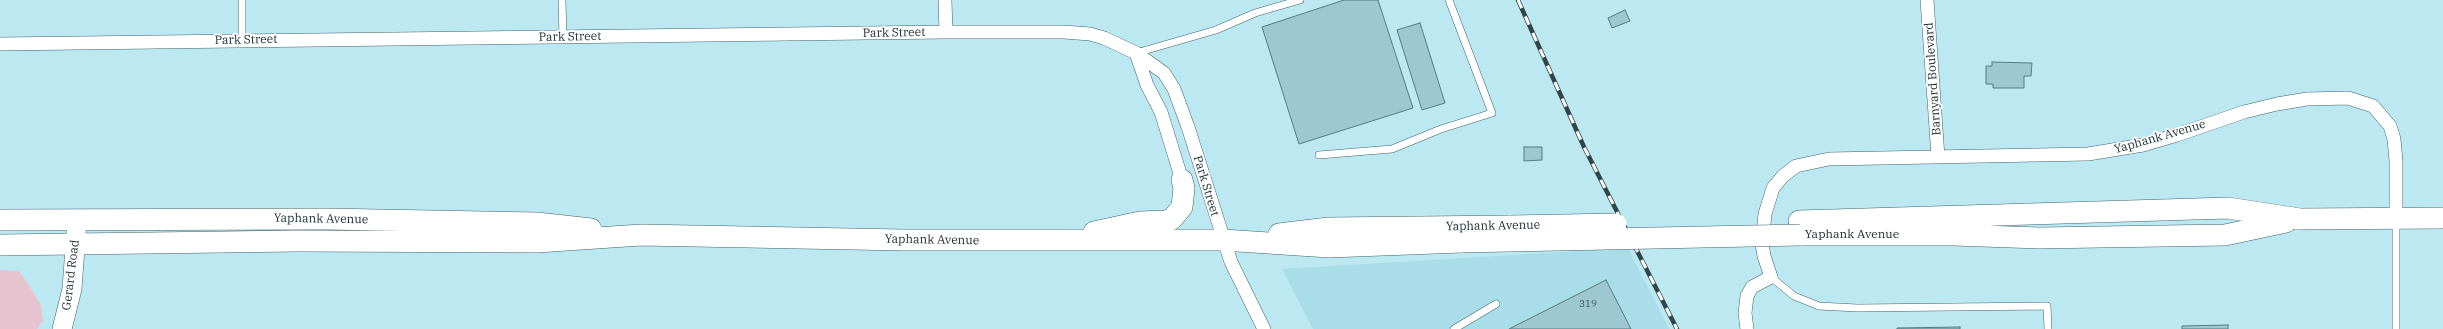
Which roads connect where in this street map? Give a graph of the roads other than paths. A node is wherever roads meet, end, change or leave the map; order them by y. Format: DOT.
graph roads {
  1 [pos="242,0"];
  2 [pos="562,0"];
  3 [pos="945,0"];
  4 [pos="1300,0"];
  5 [pos="1449,0"];
  6 [pos="1927,0"];
  7 [pos="946,32"];
  8 [pos="563,38"];
  9 [pos="242,40"];
  10 [pos="0,44"];
  11 [pos="1136,53"];
  12 [pos="1319,155"];
  13 [pos="1938,157"];
  14 [pos="1182,180"];
  15 [pos="2396,218"];
  16 [pos="2443,218"];
  17 [pos="0,220"];
  18 [pos="77,220"];
  19 [pos="641,235"];
  20 [pos="1223,240"];
  21 [pos="1052,241"];
  22 [pos="76,244"];
  23 [pos="0,245"];
  24 [pos="1771,277"];
  25 [pos="1496,304"];
  26 [pos="62,329"];
  27 [pos="1264,329"];
  28 [pos="1454,329"];
  29 [pos="1747,329"];
  30 [pos="2048,329"];
  31 [pos="2396,329"];
  1 -- 9 [label="lane"];
  2 -- 8 [label="lane"];
  3 -- 7 [label="street"];
  4 -- 11 [label="lane"];
  5 -- 12 [label="lane"];
  6 -- 13 [label="street, Barnyard Boulevard"];
  7 -- 8 [label="street, Park Street"];
  7 -- 11 [label="street, Park Street"];
  8 -- 9 [label="street, Park Street"];
  9 -- 10 [label="street, Park Street"];
  11 -- 14 [label="street, Park Street"];
  11 -- 20 [label="street, Park Street"];
  13 -- 15 [label="street, Yaphank Avenue"];
  13 -- 24 [label="street, Yaphank Avenue"];
  14 -- 21 [label="main road"];
  15 -- 16 [label="main road, Yaphank Avenue"];
  15 -- 20 [label="main road, Yaphank Avenue, bridge"];
  15 -- 31 [label="lane"];
  17 -- 18 [label="main road, Yaphank Avenue"];
  18 -- 19 [label="main road, Yaphank Avenue"];
  18 -- 22 [label="street, Gerard Road"];
  19 -- 21 [label="main road, Yaphank Avenue"];
  19 -- 22 [label="main road, Yaphank Avenue"];
  20 -- 21 [label="main road, Yaphank Avenue"];
  20 -- 27 [label="street, Park Street"];
  22 -- 23 [label="main road, Yaphank Avenue"];
  22 -- 26 [label="street, Gerard Road"];
  24 -- 29 [label="street"];
  24 -- 30 [label="lane"];
  25 -- 28 [label="lane"];
}
